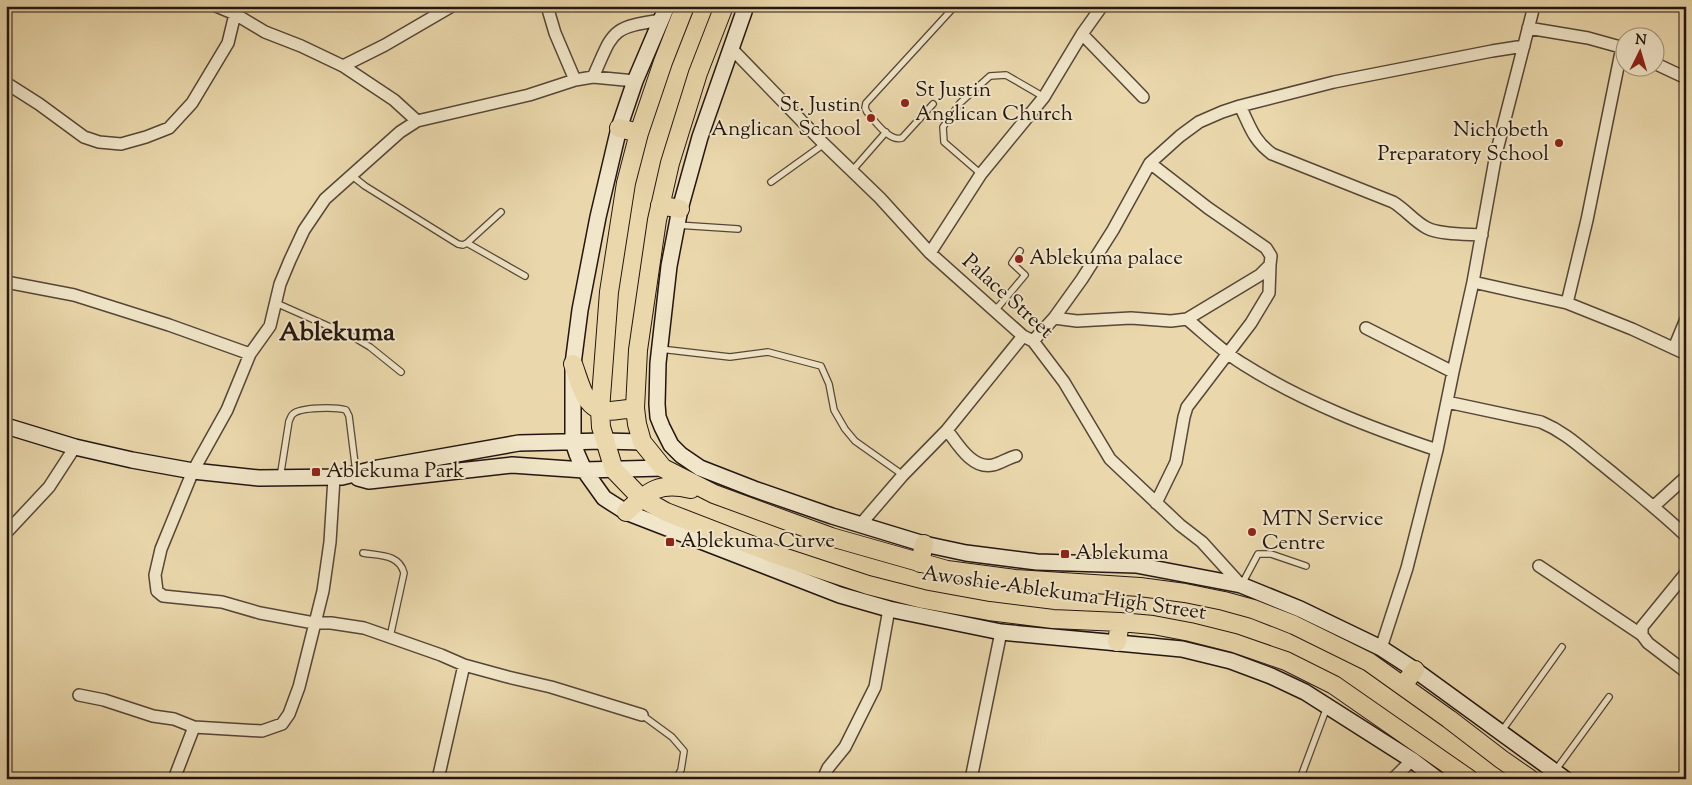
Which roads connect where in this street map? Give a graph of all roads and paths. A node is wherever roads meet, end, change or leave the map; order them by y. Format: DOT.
graph roads {
  1 [pos="216,6"];
  2 [pos="452,6"];
  3 [pos="548,6"];
  4 [pos="685,6"];
  5 [pos="724,6"];
  6 [pos="746,6"];
  7 [pos="956,6"];
  8 [pos="1102,6"];
  9 [pos="1534,6"];
  10 [pos="664,13"];
  11 [pos="235,14"];
  12 [pos="1528,28"];
  13 [pos="1082,34"];
  14 [pos="1614,45"];
  15 [pos="1524,46"];
  16 [pos="732,49"];
  17 [pos="343,66"];
  18 [pos="1664,68"];
  19 [pos="593,77"];
  20 [pos="1617,78"];
  21 [pos="1686,78"];
  22 [pos="575,80"];
  23 [pos="635,81"];
  24 [pos="6,83"];
  25 [pos="1044,97"];
  26 [pos="1143,98"];
  27 [pos="933,104"];
  28 [pos="1240,106"];
  29 [pos="417,121"];
  30 [pos="619,128"];
  31 [pos="886,132"];
  32 [pos="640,133"];
  33 [pos="824,144"];
  34 [pos="1150,163"];
  35 [pos="851,172"];
  36 [pos="981,174"];
  37 [pos="351,175"];
  38 [pos="771,182"];
  39 [pos="660,205"];
  40 [pos="501,212"];
  41 [pos="679,217"];
  42 [pos="738,229"];
  43 [pos="1482,235"];
  44 [pos="467,243"];
  45 [pos="1020,250"];
  46 [pos="930,253"];
  47 [pos="1270,265"];
  48 [pos="525,276"];
  49 [pos="6,282"];
  50 [pos="1473,282"];
  51 [pos="276,303"];
  52 [pos="1567,303"];
  53 [pos="994,310"];
  54 [pos="1054,318"];
  55 [pos="1187,319"];
  56 [pos="1686,319"];
  57 [pos="1366,328"];
  58 [pos="1028,339"];
  59 [pos="1674,348"];
  60 [pos="660,349"];
  61 [pos="1227,353"];
  62 [pos="250,354"];
  63 [pos="1686,354"];
  64 [pos="573,364"];
  65 [pos="402,372"];
  66 [pos="1453,372"];
  67 [pos="1448,402"];
  68 [pos="635,408"];
  69 [pos="600,410"];
  70 [pos="6,426"];
  71 [pos="947,430"];
  72 [pos="604,441"];
  73 [pos="573,442"];
  74 [pos="642,442"];
  75 [pos="75,447"];
  76 [pos="1438,450"];
  77 [pos="1016,456"];
  78 [pos="663,468"];
  79 [pos="584,470"];
  80 [pos="614,470"];
  81 [pos="193,471"];
  82 [pos="903,475"];
  83 [pos="346,476"];
  84 [pos="1686,477"];
  85 [pos="280,478"];
  86 [pos="714,494"];
  87 [pos="641,498"];
  88 [pos="1156,503"];
  89 [pos="1654,506"];
  90 [pos="626,512"];
  91 [pos="860,525"];
  92 [pos="6,533"];
  93 [pos="1686,536"];
  94 [pos="924,544"];
  95 [pos="363,553"];
  96 [pos="920,563"];
  97 [pos="1306,566"];
  98 [pos="1539,566"];
  99 [pos="1686,573"];
  100 [pos="1241,585"];
  101 [pos="889,609"];
  102 [pos="1120,622"];
  103 [pos="314,623"];
  104 [pos="1001,632"];
  105 [pos="1642,635"];
  106 [pos="390,638"];
  107 [pos="1117,642"];
  108 [pos="1562,647"];
  109 [pos="1381,648"];
  110 [pos="464,665"];
  111 [pos="1415,670"];
  112 [pos="1686,672"];
  113 [pos="1403,685"];
  114 [pos="79,695"];
  115 [pos="1609,697"];
  116 [pos="1328,705"];
  117 [pos="642,715"];
  118 [pos="194,727"];
  119 [pos="1501,732"];
  120 [pos="1412,760"];
  121 [pos="1560,775"];
  122 [pos="174,779"];
  123 [pos="438,779"];
  124 [pos="676,779"];
  125 [pos="823,779"];
  126 [pos="971,779"];
  127 [pos="1300,779"];
  128 [pos="1393,779"];
  129 [pos="1437,779"];
  130 [pos="1469,779"];
  131 [pos="1530,779"];
  1 -- 11 [label="street"];
  2 -- 17 [label="street"];
  3 -- 22 [label="street"];
  4 -- 32 [label="main road"];
  5 -- 39 [label="main road"];
  6 -- 16 [label="street"];
  7 -- 31 [label="lane"];
  8 -- 13 [label="street"];
  9 -- 12 [label="street"];
  10 -- 19 [label="street"];
  10 -- 23 [label="street"];
  11 -- 17 [label="street"];
  11 -- 24 [label="street"];
  12 -- 14 [label="street"];
  12 -- 15 [label="street"];
  13 -- 25 [label="street"];
  13 -- 26 [label="street"];
  15 -- 28 [label="street"];
  15 -- 43 [label="street"];
  16 -- 33 [label="street, Palace Street"];
  16 -- 41 [label="street"];
  17 -- 29 [label="street"];
  18 -- 21 [label="street"];
  19 -- 22 [label="street"];
  19 -- 23 [label="street"];
  20 -- 52 [label="street"];
  22 -- 29 [label="street"];
  23 -- 30 [label="street"];
  25 -- 36 [label="street"];
  25 -- 36 [label="lane"];
  27 -- 31 [label="lane"];
  28 -- 34 [label="street"];
  28 -- 43 [label="street"];
  29 -- 37 [label="street"];
  30 -- 32 [label="main road"];
  30 -- 64 [label="street"];
  31 -- 35 [label="lane"];
  32 -- 69 [label="main road"];
  33 -- 35 [label="street, Palace Street"];
  33 -- 38 [label="lane"];
  34 -- 47 [label="street"];
  34 -- 54 [label="street"];
  35 -- 46 [label="street, Palace Street"];
  36 -- 46 [label="street"];
  37 -- 44 [label="lane"];
  37 -- 51 [label="street"];
  39 -- 41 [label="main road"];
  39 -- 68 [label="main road"];
  40 -- 44 [label="lane"];
  41 -- 42 [label="lane"];
  41 -- 60 [label="street"];
  43 -- 50 [label="street"];
  44 -- 48 [label="lane"];
  45 -- 53 [label="lane"];
  46 -- 53 [label="street, Palace Street"];
  47 -- 55 [label="street"];
  47 -- 61 [label="street"];
  49 -- 62 [label="street"];
  50 -- 52 [label="street"];
  50 -- 66 [label="street"];
  51 -- 62 [label="street"];
  51 -- 65 [label="lane"];
  52 -- 59 [label="street"];
  53 -- 58 [label="street, Palace Street"];
  54 -- 55 [label="street"];
  54 -- 58 [label="street"];
  55 -- 61 [label="street"];
  56 -- 59 [label="street"];
  57 -- 66 [label="street"];
  58 -- 71 [label="street"];
  58 -- 88 [label="street, Palace Street"];
  59 -- 63 [label="street"];
  60 -- 82 [label="lane"];
  60 -- 91 [label="street, Awoshie-Ablekuma High Street"];
  61 -- 76 [label="street"];
  61 -- 88 [label="street"];
  62 -- 81 [label="street"];
  64 -- 69 [label="main road"];
  64 -- 73 [label="street"];
  66 -- 67 [label="street"];
  67 -- 76 [label="street"];
  67 -- 89 [label="street"];
  68 -- 69 [label="main road"];
  68 -- 74 [label="main road"];
  69 -- 72 [label="main road"];
  70 -- 75 [label="street"];
  71 -- 77 [label="street"];
  71 -- 82 [label="street"];
  72 -- 73 [label="street"];
  72 -- 74 [label="street"];
  72 -- 80 [label="main road"];
  73 -- 79 [label="street, Awoshie-Ablekuma High Street"];
  73 -- 83 [label="street"];
  74 -- 78 [label="main road, Awoshie-Ablekuma High Street"];
  75 -- 81 [label="street"];
  75 -- 92 [label="street"];
  76 -- 109 [label="street"];
  78 -- 80 [label="street"];
  78 -- 86 [label="main road, Awoshie-Ablekuma High Street"];
  79 -- 80 [label="street"];
  79 -- 83 [label="street"];
  79 -- 90 [label="street, Awoshie-Ablekuma High Street"];
  80 -- 87 [label="main road, Awoshie-Ablekuma High Street"];
  81 -- 85 [label="street"];
  81 -- 103 [label="street"];
  82 -- 91 [label="street"];
  83 -- 85 [label="street"];
  83 -- 85 [label="lane"];
  83 -- 103 [label="street"];
  84 -- 89 [label="street"];
  86 -- 87 [label="main road"];
  86 -- 96 [label="main road, Awoshie-Ablekuma High Street"];
  87 -- 90 [label="main road"];
  87 -- 102 [label="main road, Awoshie-Ablekuma High Street"];
  88 -- 100 [label="street, Palace Street"];
  89 -- 93 [label="street"];
  90 -- 101 [label="street, Awoshie-Ablekuma High Street"];
  91 -- 94 [label="street, Awoshie-Ablekuma High Street"];
  94 -- 96 [label="main road"];
  94 -- 100 [label="street, Awoshie-Ablekuma High Street"];
  95 -- 106 [label="lane"];
  96 -- 113 [label="main road, Awoshie-Ablekuma High Street"];
  97 -- 100 [label="lane"];
  98 -- 105 [label="street"];
  99 -- 105 [label="street"];
  100 -- 109 [label="street, Awoshie-Ablekuma High Street"];
  101 -- 104 [label="street, Awoshie-Ablekuma High Street"];
  101 -- 125 [label="street"];
  102 -- 107 [label="main road"];
  102 -- 130 [label="main road, Awoshie-Ablekuma High Street"];
  103 -- 106 [label="street"];
  103 -- 118 [label="street"];
  104 -- 107 [label="street, Awoshie-Ablekuma High Street"];
  104 -- 126 [label="street"];
  105 -- 112 [label="street"];
  106 -- 110 [label="street"];
  107 -- 116 [label="street, Awoshie-Ablekuma High Street"];
  108 -- 119 [label="lane"];
  109 -- 111 [label="street, Awoshie-Ablekuma High Street"];
  110 -- 117 [label="street"];
  110 -- 123 [label="street"];
  111 -- 113 [label="main road"];
  111 -- 119 [label="street, Awoshie-Ablekuma High Street"];
  113 -- 131 [label="main road, Awoshie-Ablekuma High Street"];
  114 -- 118 [label="street"];
  115 -- 121 [label="lane"];
  116 -- 120 [label="street, Awoshie-Ablekuma High Street"];
  116 -- 127 [label="lane"];
  117 -- 124 [label="lane"];
  118 -- 122 [label="street"];
  119 -- 121 [label="street, Awoshie-Ablekuma High Street"];
  120 -- 128 [label="street"];
  120 -- 129 [label="street, Awoshie-Ablekuma High Street"];
}
